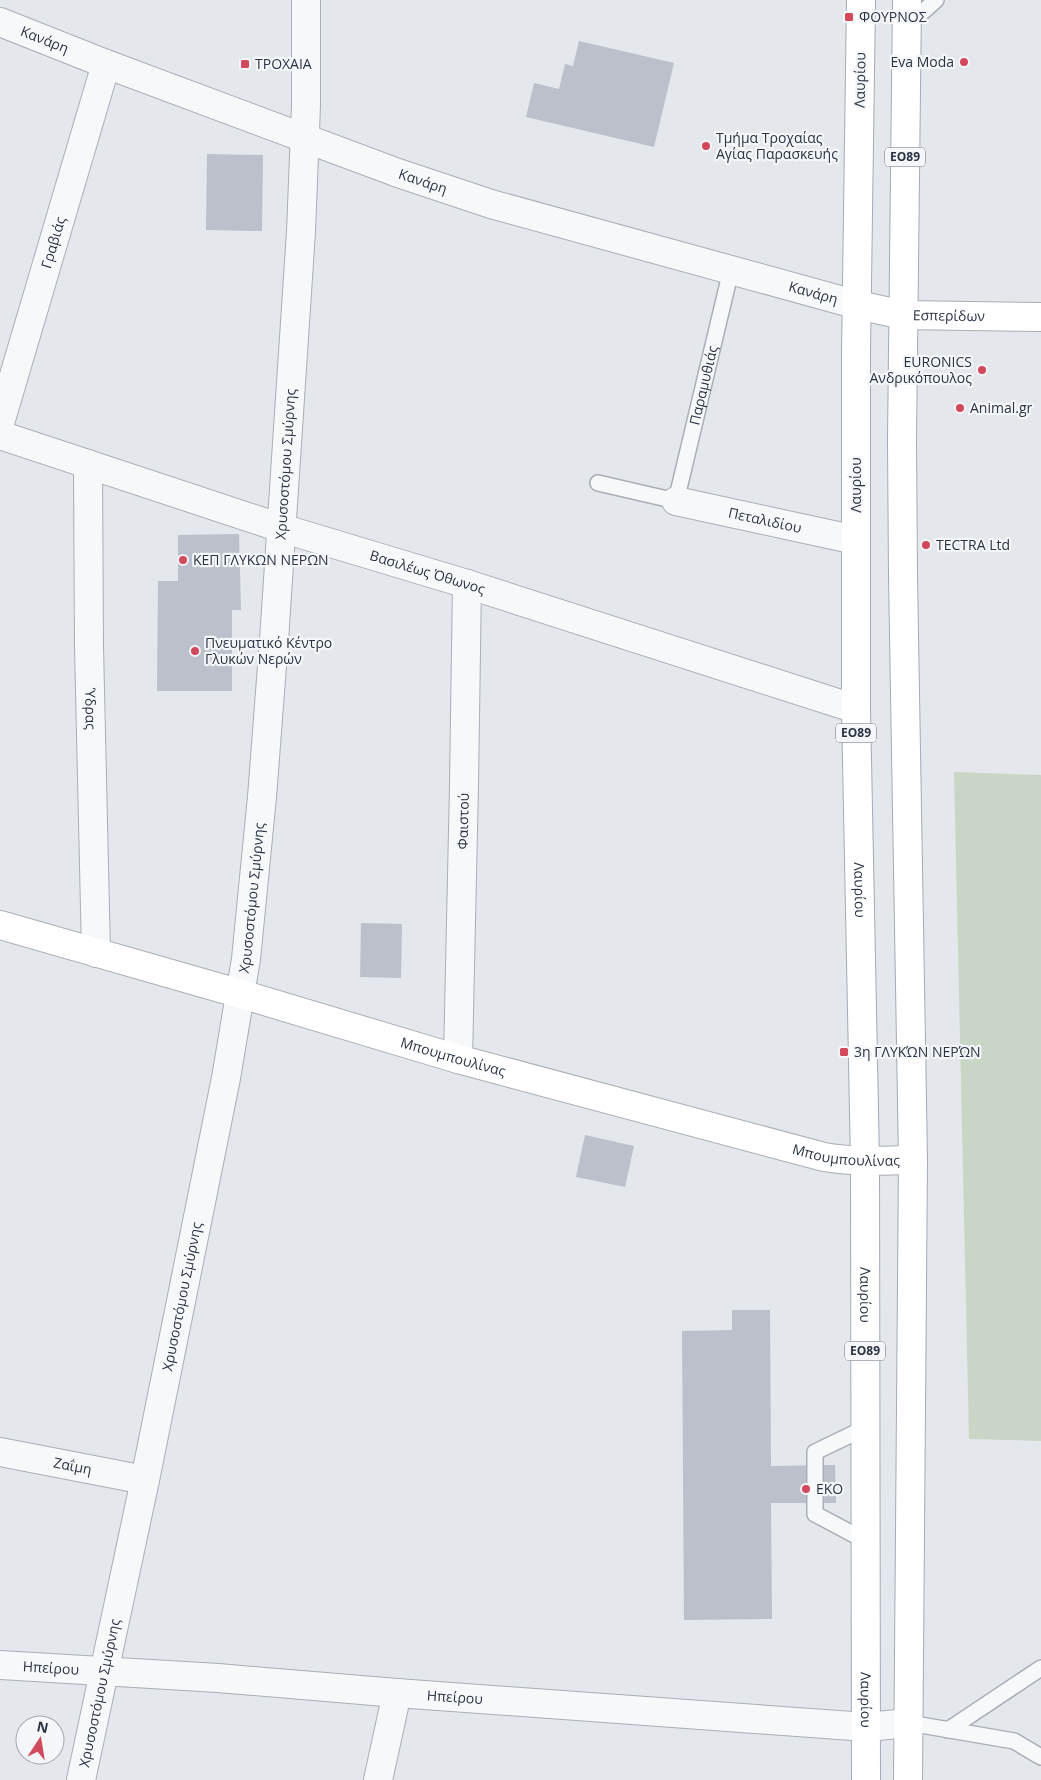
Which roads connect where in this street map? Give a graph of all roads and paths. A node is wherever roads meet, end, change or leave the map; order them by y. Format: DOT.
graph roads {
  1 [pos="306,0"];
  2 [pos="861,0"];
  3 [pos="936,0"];
  4 [pos="907,13"];
  5 [pos="0,22"];
  6 [pos="106,64"];
  7 [pos="305,139"];
  8 [pos="731,270"];
  9 [pos="858,305"];
  10 [pos="903,315"];
  11 [pos="1041,317"];
  12 [pos="0,423"];
  13 [pos="0,435"];
  14 [pos="88,464"];
  15 [pos="598,483"];
  16 [pos="676,501"];
  17 [pos="281,528"];
  18 [pos="856,540"];
  19 [pos="467,584"];
  20 [pos="856,709"];
  21 [pos="0,925"];
  22 [pos="96,953"];
  23 [pos="241,994"];
  24 [pos="458,1059"];
  25 [pos="912,1160"];
  26 [pos="864,1161"];
  27 [pos="865,1428"];
  28 [pos="0,1452"];
  29 [pos="145,1480"];
  30 [pos="866,1541"];
  31 [pos="0,1665"];
  32 [pos="1041,1668"];
  33 [pos="104,1670"];
  34 [pos="397,1693"];
  35 [pos="909,1724"];
  36 [pos="866,1727"];
  37 [pos="948,1730"];
  38 [pos="1014,1741"];
  39 [pos="1041,1744"];
  40 [pos="1041,1757"];
  41 [pos="81,1780"];
  42 [pos="378,1780"];
  43 [pos="866,1780"];
  44 [pos="908,1780"];
  1 -- 7 [label="street, Χρυσοστόμου Σμύρνης"];
  2 -- 9 [label="main road, Λαυρίου / ΕΟ89"];
  3 -- 4 [label="lane"];
  4 -- 10 [label="main road, ΕΟ89"];
  5 -- 6 [label="street, Κανάρη"];
  6 -- 7 [label="street, Κανάρη"];
  6 -- 12 [label="street, Γραβιάς"];
  7 -- 8 [label="street, Κανάρη"];
  7 -- 17 [label="street, Χρυσοστόμου Σμύρνης"];
  8 -- 9 [label="street, Κανάρη"];
  8 -- 16 [label="lane, Παραμυθιάς"];
  9 -- 10 [label="main road, Εσπερίδων"];
  9 -- 18 [label="main road, Λαυρίου / ΕΟ89"];
  10 -- 11 [label="main road, Εσπερίδων"];
  10 -- 25 [label="main road, ΕΟ89"];
  13 -- 14 [label="street, Βασιλέως Όθωνος"];
  14 -- 17 [label="street, Βασιλέως Όθωνος"];
  14 -- 22 [label="street, Ύδρας"];
  15 -- 16 [label="lane"];
  16 -- 18 [label="street, Πεταλιδίου"];
  17 -- 19 [label="street, Βασιλέως Όθωνος"];
  17 -- 23 [label="street, Χρυσοστόμου Σμύρνης"];
  18 -- 20 [label="main road, Λαυρίου / ΕΟ89"];
  19 -- 20 [label="street, Βασιλέως Όθωνος"];
  19 -- 24 [label="street, Φαιστού"];
  20 -- 26 [label="main road, Λαυρίου / ΕΟ89"];
  21 -- 22 [label="main road, Μπουμπουλίνας"];
  22 -- 23 [label="main road, Μπουμπουλίνας"];
  23 -- 24 [label="main road, Μπουμπουλίνας"];
  23 -- 29 [label="street, Χρυσοστόμου Σμύρνης"];
  24 -- 26 [label="main road, Μπουμπουλίνας"];
  25 -- 26 [label="main road, Μπουμπουλίνας"];
  25 -- 35 [label="main road, ΕΟ89"];
  26 -- 27 [label="main road, Λαυρίου / ΕΟ89"];
  27 -- 30 [label="main road, Λαυρίου / ΕΟ89"];
  27 -- 30 [label="lane"];
  28 -- 29 [label="street, Ζαΐμη"];
  29 -- 33 [label="street, Χρυσοστόμου Σμύρνης"];
  30 -- 36 [label="main road, Λαυρίου / ΕΟ89"];
  31 -- 33 [label="street, Ηπείρου"];
  32 -- 37 [label="lane"];
  33 -- 34 [label="street, Ηπείρου"];
  33 -- 41 [label="street, Χρυσοστόμου Σμύρνης"];
  34 -- 36 [label="street, Ηπείρου"];
  34 -- 42 [label="street"];
  35 -- 36 [label="street, Ηπείρου"];
  35 -- 37 [label="lane"];
  35 -- 44 [label="main road, ΕΟ89"];
  36 -- 43 [label="main road, Λαυρίου / ΕΟ89"];
  37 -- 38 [label="lane"];
  38 -- 39 [label="lane"];
  38 -- 40 [label="lane"];
}
